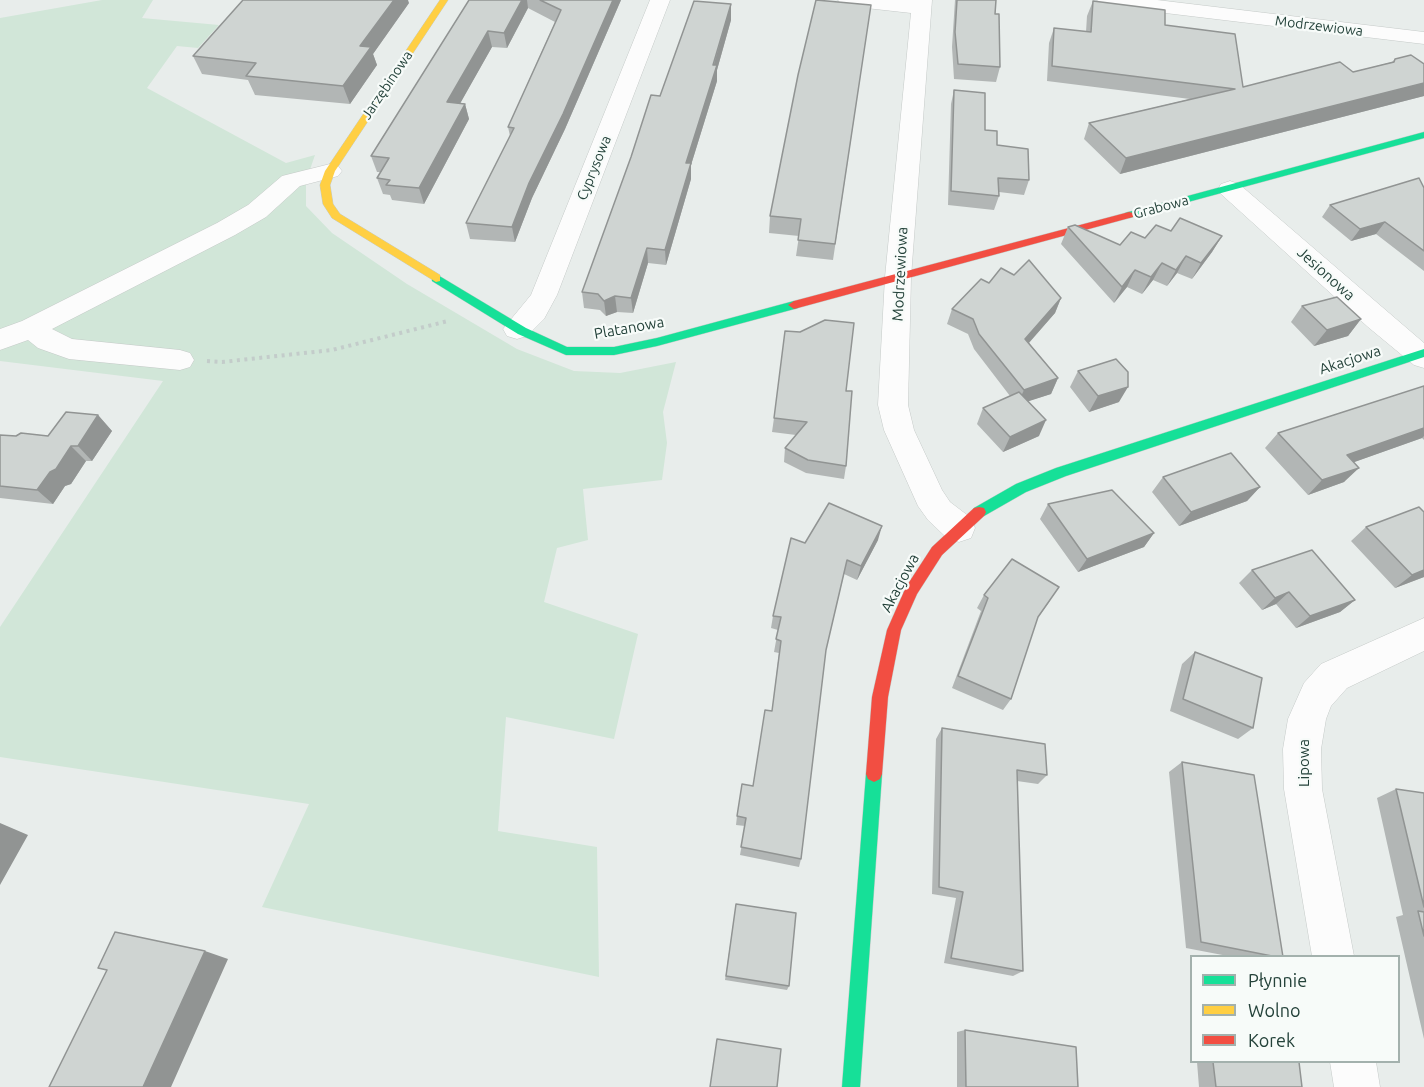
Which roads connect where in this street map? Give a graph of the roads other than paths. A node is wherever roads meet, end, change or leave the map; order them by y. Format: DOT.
graph roads {
  1 [pos="444,0"];
  2 [pos="660,0"];
  3 [pos="848,0"];
  4 [pos="1107,0"];
  5 [pos="921,4"];
  6 [pos="1424,38"];
  7 [pos="1424,135"];
  8 [pos="330,171"];
  9 [pos="1230,189"];
  10 [pos="898,277"];
  11 [pos="32,328"];
  12 [pos="517,328"];
  13 [pos="0,340"];
  14 [pos="1423,355"];
  15 [pos="180,360"];
  16 [pos="959,528"];
  17 [pos="1424,634"];
  18 [pos="1333,955"];
  19 [pos="1353,1063"];
  20 [pos="851,1087"];
  21 [pos="1357,1087"];
  1 -- 8 [label="street, Jarzębinowa"];
  2 -- 12 [label="street, Cyprysowa"];
  3 -- 5 [label="street"];
  4 -- 6 [label="street, Modrzewiowa"];
  5 -- 10 [label="street, Modrzewiowa"];
  7 -- 9 [label="street, Grabowa"];
  8 -- 11 [label="street"];
  8 -- 12 [label="street, Platanowa"];
  9 -- 10 [label="street, Grabowa"];
  9 -- 14 [label="street, Jesionowa"];
  10 -- 12 [label="street, Platanowa"];
  10 -- 16 [label="street, Modrzewiowa"];
  11 -- 13 [label="street"];
  11 -- 15 [label="street"];
  14 -- 16 [label="street, Akacjowa"];
  16 -- 20 [label="street, Akacjowa"];
  17 -- 18 [label="street, Lipowa"];
  19 -- 21 [label="street"];
}
